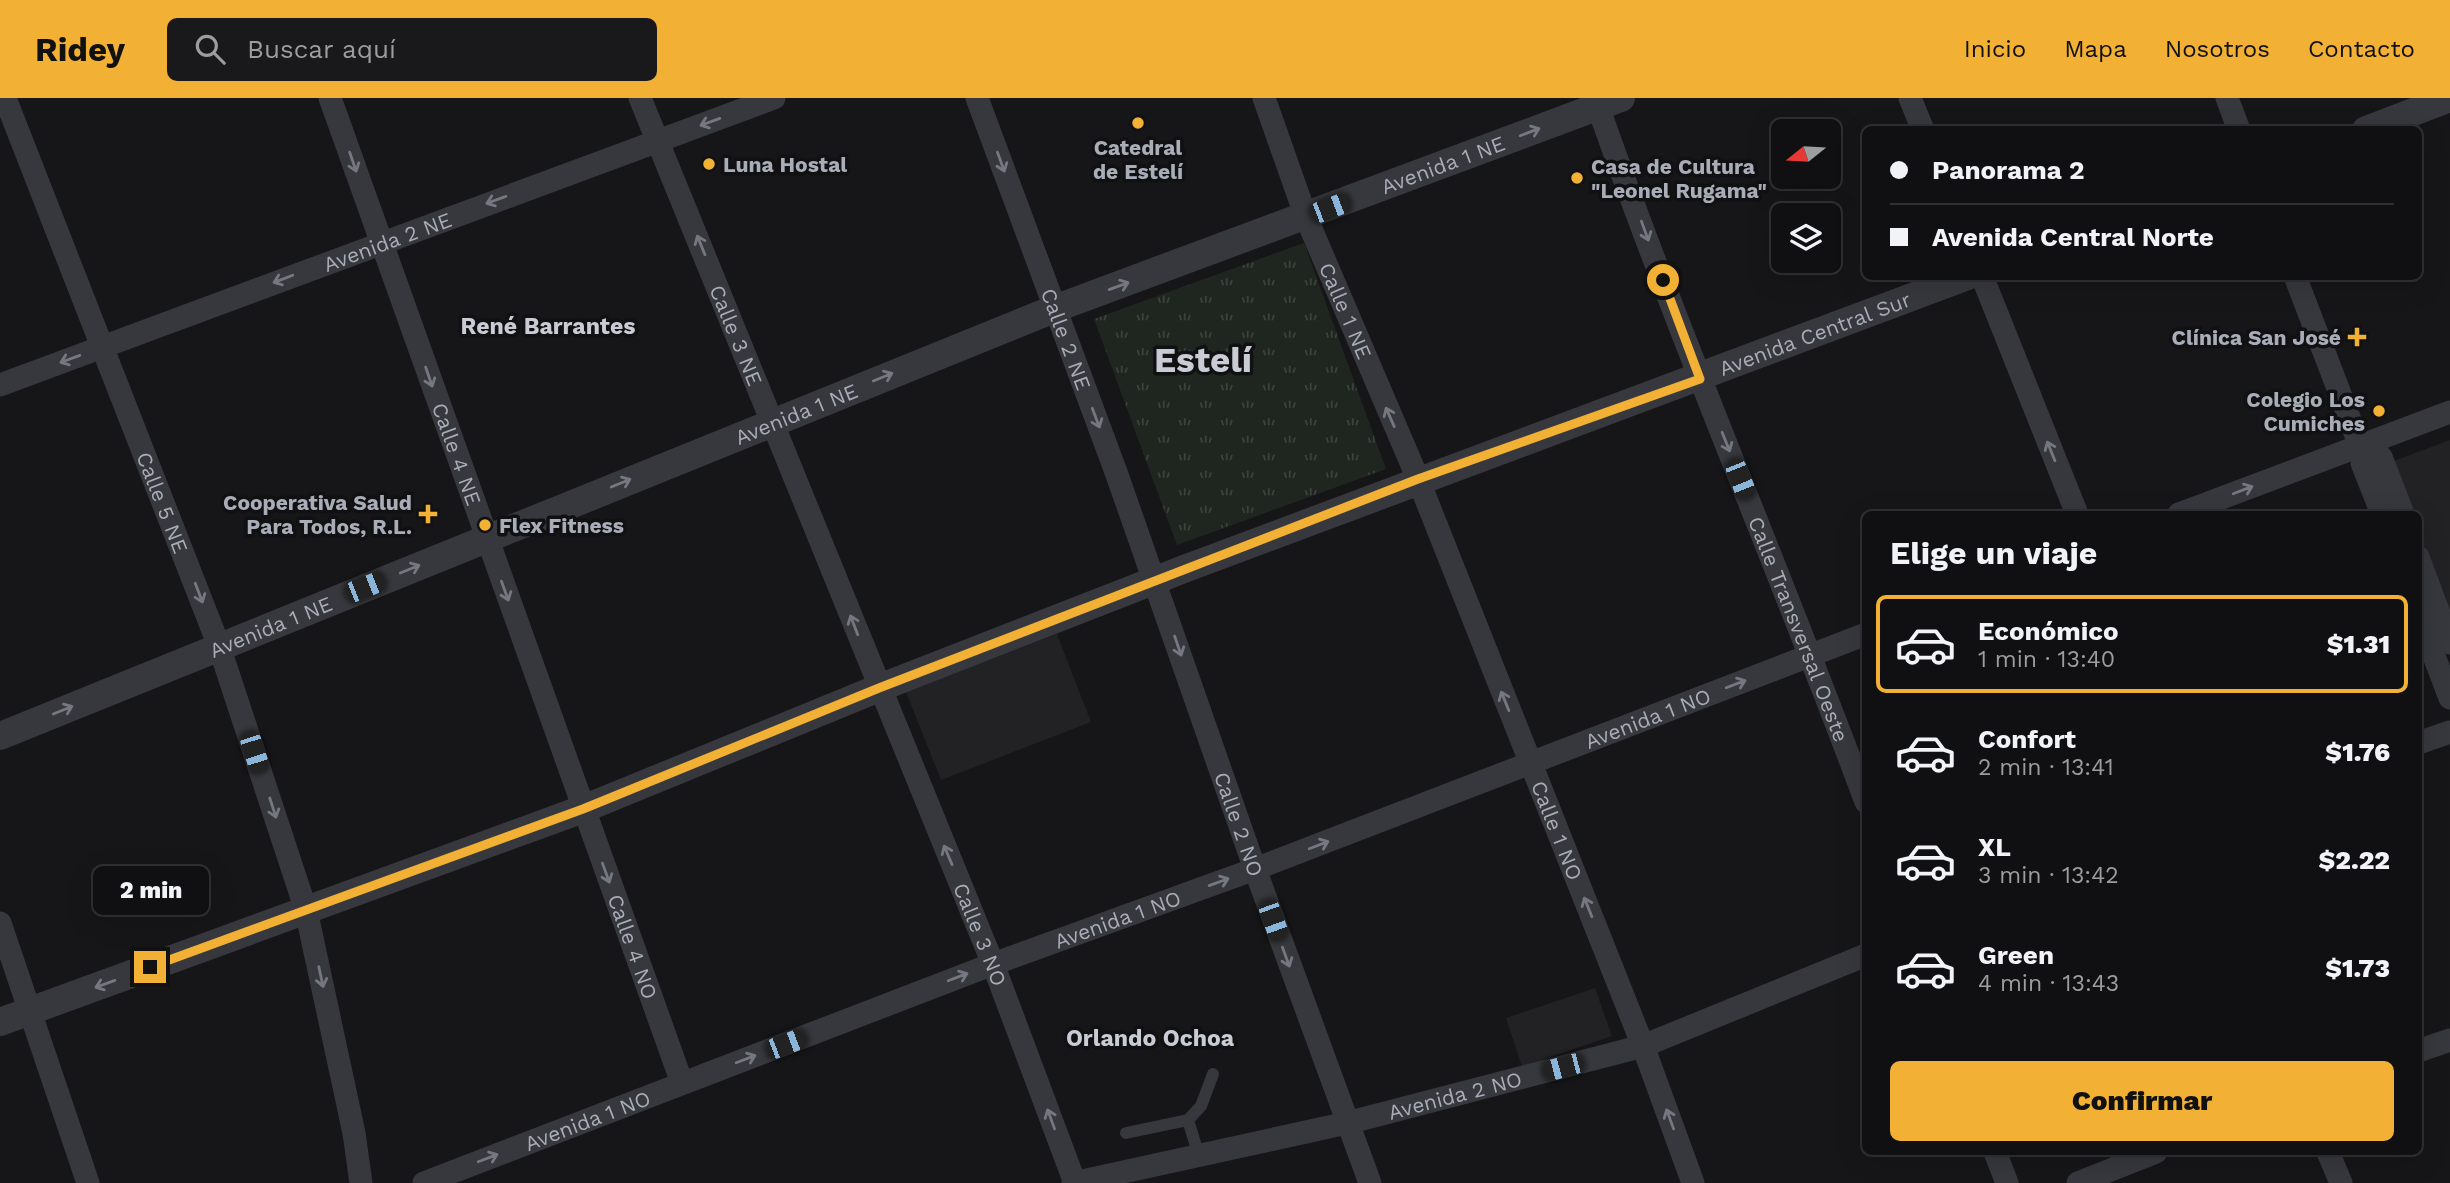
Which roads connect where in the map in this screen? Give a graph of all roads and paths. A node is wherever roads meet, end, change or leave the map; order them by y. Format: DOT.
graph roads {
  1 [pos="5,98"];
  2 [pos="330,98"];
  3 [pos="640,98"];
  4 [pos="774,98"];
  5 [pos="977,98"];
  6 [pos="1264,98"];
  7 [pos="1910,98"];
  8 [pos="2227,98"];
  9 [pos="2450,98"];
  10 [pos="1605,101"];
  11 [pos="1921,126"];
  12 [pos="2238,126"];
  13 [pos="2376,126"];
  14 [pos="658,141"];
  15 [pos="1306,217"];
  16 [pos="381,242"];
  17 [pos="1958,280"];
  18 [pos="1984,280"];
  19 [pos="2297,280"];
  20 [pos="1054,309"];
  21 [pos="103,347"];
  22 [pos="1700,379"];
  23 [pos="0,385"];
  24 [pos="2450,412"];
  25 [pos="774,421"];
  26 [pos="2360,446"];
  27 [pos="1418,479"];
  28 [pos="2076,511"];
  29 [pos="2187,511"];
  30 [pos="2381,511"];
  31 [pos="2402,511"];
  32 [pos="486,538"];
  33 [pos="2422,568"];
  34 [pos="1155,582"];
  35 [pos="2422,624"];
  36 [pos="1862,635"];
  37 [pos="2450,643"];
  38 [pos="219,646"];
  39 [pos="1811,654"];
  40 [pos="879,688"];
  41 [pos="2450,698"];
  42 [pos="2450,732"];
  43 [pos="0,736"];
  44 [pos="2422,742"];
  45 [pos="1530,764"];
  46 [pos="1862,791"];
  47 [pos="583,809"];
  48 [pos="1255,869"];
  49 [pos="306,910"];
  50 [pos="0,923"];
  51 [pos="1862,958"];
  52 [pos="993,964"];
  53 [pos="31,1011"];
  54 [pos="0,1022"];
  55 [pos="2450,1040"];
  56 [pos="1643,1046"];
  57 [pos="2422,1050"];
  58 [pos="1213,1074"];
  59 [pos="682,1083"];
  60 [pos="1188,1120"];
  61 [pos="1347,1123"];
  62 [pos="1126,1133"];
  63 [pos="1996,1155"];
  64 [pos="2148,1155"];
  65 [pos="2330,1155"];
  66 [pos="1199,1156"];
  67 [pos="88,1183"];
  68 [pos="361,1183"];
  69 [pos="424,1183"];
  70 [pos="1074,1183"];
  71 [pos="1370,1183"];
  72 [pos="1693,1183"];
  73 [pos="2007,1183"];
  74 [pos="2078,1183"];
  75 [pos="2341,1183"];
  1 -- 21 [label="street, Calle 5 NE"];
  2 -- 16 [label="street, Calle 4 NE, one-way"];
  3 -- 14 [label="street, Calle 3 NE"];
  4 -- 14 [label="street, Avenida 2 NE, one-way"];
  5 -- 20 [label="street, Calle 2 NE, one-way"];
  6 -- 15 [label="street, Calle 1 NE"];
  7 -- 11 [label="street"];
  8 -- 12 [label="street"];
  9 -- 13 [label="street"];
  15 -- 10 [label="street, Avenida 1 NE, one-way"];
  10 -- 22 [label="street, Calle Transversal Oeste, one-way"];
  14 -- 16 [label="street, Avenida 2 NE, one-way"];
  25 -- 14 [label="street, Calle 3 NE, one-way"];
  20 -- 15 [label="street, Avenida 1 NE, one-way"];
  27 -- 15 [label="street, Calle 1 NE, one-way"];
  16 -- 21 [label="street, Avenida 2 NE, one-way"];
  16 -- 32 [label="street, Calle 4 NE, one-way"];
  17 -- 22 [label="street, Avenida Central Sur"];
  28 -- 18 [label="street, one-way"];
  19 -- 26 [label="street"];
  25 -- 20 [label="street, Avenida 1 NE, one-way"];
  20 -- 34 [label="street, Calle 2 NE, one-way"];
  21 -- 23 [label="street, Avenida 2 NE, one-way"];
  21 -- 38 [label="street, Calle 5 NE, one-way"];
  22 -- 27 [label="street, Avenida Central Sur"];
  22 -- 39 [label="street, Calle Transversal Oeste, one-way"];
  24 -- 26 [label="street"];
  32 -- 25 [label="street, Avenida 1 NE, one-way"];
  40 -- 25 [label="street, Calle 3 NE, one-way"];
  29 -- 26 [label="street, one-way"];
  26 -- 30 [label="street"];
  26 -- 31 [label="street"];
  27 -- 34 [label="street, Avenida Central Sur"];
  45 -- 27 [label="street, Calle 1 NO, one-way"];
  38 -- 32 [label="street, Avenida 1 NE, one-way"];
  32 -- 47 [label="street, Calle 4 NE, one-way"];
  33 -- 37 [label="street"];
  34 -- 40 [label="street, Avenida Central Sur"];
  34 -- 48 [label="street, Calle 2 NO, one-way"];
  35 -- 41 [label="street"];
  36 -- 39 [label="street, Avenida 1 NO"];
  43 -- 38 [label="street, Avenida 1 NE, one-way"];
  38 -- 49 [label="street, Calle 5 NE, one-way"];
  45 -- 39 [label="street, Avenida 1 NO, one-way"];
  39 -- 46 [label="street, Calle Transversal Oeste"];
  40 -- 47 [label="street, Avenida Central Sur"];
  52 -- 40 [label="street, Calle 3 NO, one-way"];
  42 -- 44 [label="street"];
  48 -- 45 [label="street, Avenida 1 NO, one-way"];
  56 -- 45 [label="street, Calle 1 NO, one-way"];
  47 -- 49 [label="street, Avenida Central Sur"];
  47 -- 59 [label="street, Calle 4 NO, one-way"];
  52 -- 48 [label="street, Avenida 1 NO, one-way"];
  48 -- 61 [label="street, Calle 2 NO, one-way"];
  49 -- 53 [label="street, Avenida Central Sur, one-way"];
  49 -- 68 [label="street, Calle 5 NE, one-way"];
  50 -- 53 [label="street"];
  51 -- 56 [label="street, Avenida 2 NO"];
  59 -- 52 [label="street, Avenida 1 NO, one-way"];
  70 -- 52 [label="street, Calle 3 NO, one-way"];
  53 -- 54 [label="street, Avenida Central Sur"];
  53 -- 67 [label="street"];
  55 -- 57 [label="street"];
  56 -- 61 [label="street, Avenida 2 NO"];
  72 -- 56 [label="street, Calle 1 NO, one-way"];
  58 -- 60 [label="lane"];
  69 -- 59 [label="street, Avenida 1 NO, one-way"];
  60 -- 62 [label="lane"];
  60 -- 66 [label="lane"];
  61 -- 66 [label="street, Avenida 2 NO"];
  61 -- 71 [label="street, Calle 2 NO"];
  63 -- 73 [label="street"];
  64 -- 74 [label="street"];
  65 -- 75 [label="street"];
  66 -- 70 [label="street, Avenida 2 NO"];
}
